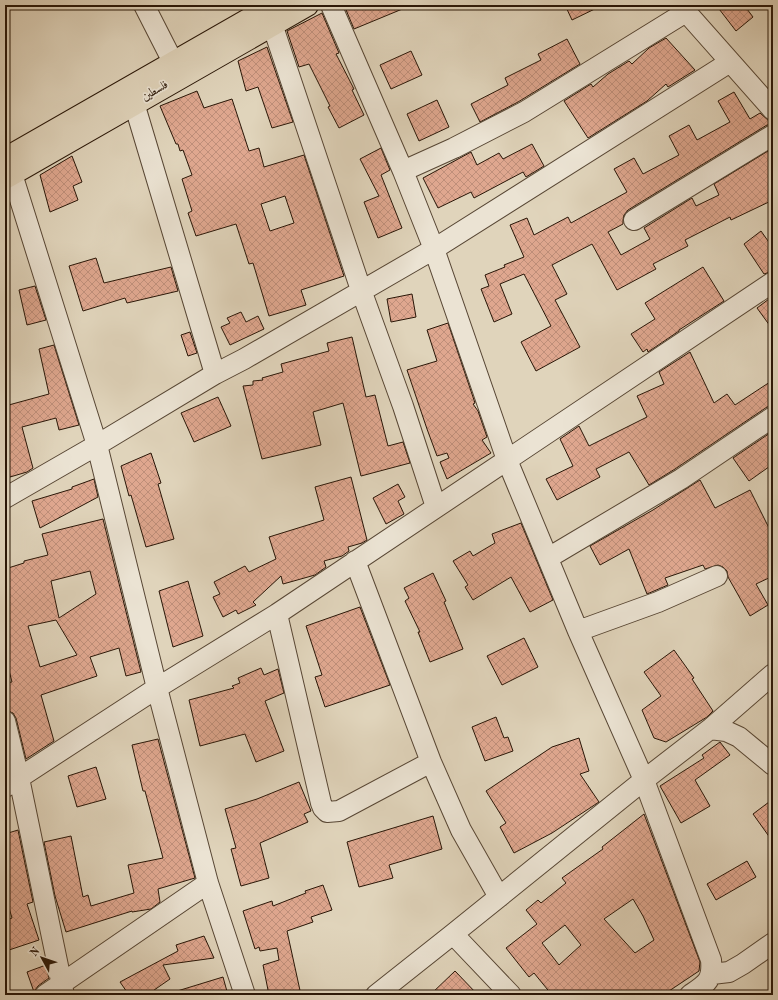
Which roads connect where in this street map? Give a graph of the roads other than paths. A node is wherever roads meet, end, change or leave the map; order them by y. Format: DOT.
graph roads {
  1 [pos="144,5"];
  2 [pos="307,5"];
  3 [pos="331,5"];
  4 [pos="683,8"];
  5 [pos="273,14"];
  6 [pos="173,62"];
  7 [pos="730,62"];
  8 [pos="134,103"];
  9 [pos="773,110"];
  10 [pos="88,120"];
  11 [pos="773,135"];
  12 [pos="7,170"];
  13 [pos="403,171"];
  14 [pos="634,220"];
  15 [pos="434,249"];
  16 [pos="773,282"];
  17 [pos="361,290"];
  18 [pos="215,374"];
  19 [pos="773,417"];
  20 [pos="97,445"];
  21 [pos="507,460"];
  22 [pos="5,498"];
  23 [pos="436,507"];
  24 [pos="548,558"];
  25 [pos="355,561"];
  26 [pos="717,576"];
  27 [pos="277,614"];
  28 [pos="578,631"];
  29 [pos="773,674"];
  30 [pos="157,688"];
  31 [pos="5,721"];
  32 [pos="710,729"];
  33 [pos="431,762"];
  34 [pos="773,765"];
  35 [pos="644,780"];
  36 [pos="12,783"];
  37 [pos="208,883"];
  38 [pos="499,897"];
  39 [pos="453,934"];
  40 [pos="773,943"];
  41 [pos="705,987"];
  42 [pos="57,991"];
  43 [pos="245,995"];
  44 [pos="376,995"];
  45 [pos="511,995"];
  1 -- 6 [label="street"];
  2 -- 5 [label="main road, فلسطين"];
  3 -- 13 [label="street"];
  4 -- 7 [label="street"];
  4 -- 13 [label="street"];
  5 -- 6 [label="main road, فلسطين"];
  5 -- 8 [label="main road, فلسطين"];
  5 -- 17 [label="street"];
  6 -- 10 [label="main road, فلسطين"];
  7 -- 9 [label="street"];
  7 -- 15 [label="street"];
  8 -- 10 [label="main road, فلسطين"];
  8 -- 18 [label="street"];
  10 -- 12 [label="main road, فلسطين"];
  11 -- 14 [label="street"];
  12 -- 20 [label="street"];
  13 -- 15 [label="street"];
  15 -- 17 [label="street"];
  15 -- 21 [label="street"];
  16 -- 21 [label="street"];
  17 -- 18 [label="street"];
  17 -- 23 [label="street"];
  18 -- 20 [label="street"];
  19 -- 24 [label="street"];
  20 -- 22 [label="street"];
  20 -- 30 [label="street"];
  21 -- 23 [label="street"];
  21 -- 24 [label="street"];
  23 -- 25 [label="street"];
  24 -- 28 [label="street"];
  25 -- 27 [label="street"];
  25 -- 33 [label="street"];
  26 -- 28 [label="street"];
  27 -- 30 [label="street"];
  27 -- 33 [label="street"];
  28 -- 35 [label="street"];
  29 -- 32 [label="street"];
  30 -- 36 [label="street"];
  30 -- 37 [label="street"];
  31 -- 36 [label="street"];
  32 -- 34 [label="street"];
  32 -- 35 [label="street"];
  33 -- 38 [label="street"];
  35 -- 38 [label="street"];
  35 -- 41 [label="street"];
  36 -- 42 [label="street"];
  37 -- 42 [label="street"];
  37 -- 43 [label="street"];
  38 -- 39 [label="street"];
  39 -- 44 [label="street"];
  39 -- 45 [label="street"];
  40 -- 41 [label="street"];
}
